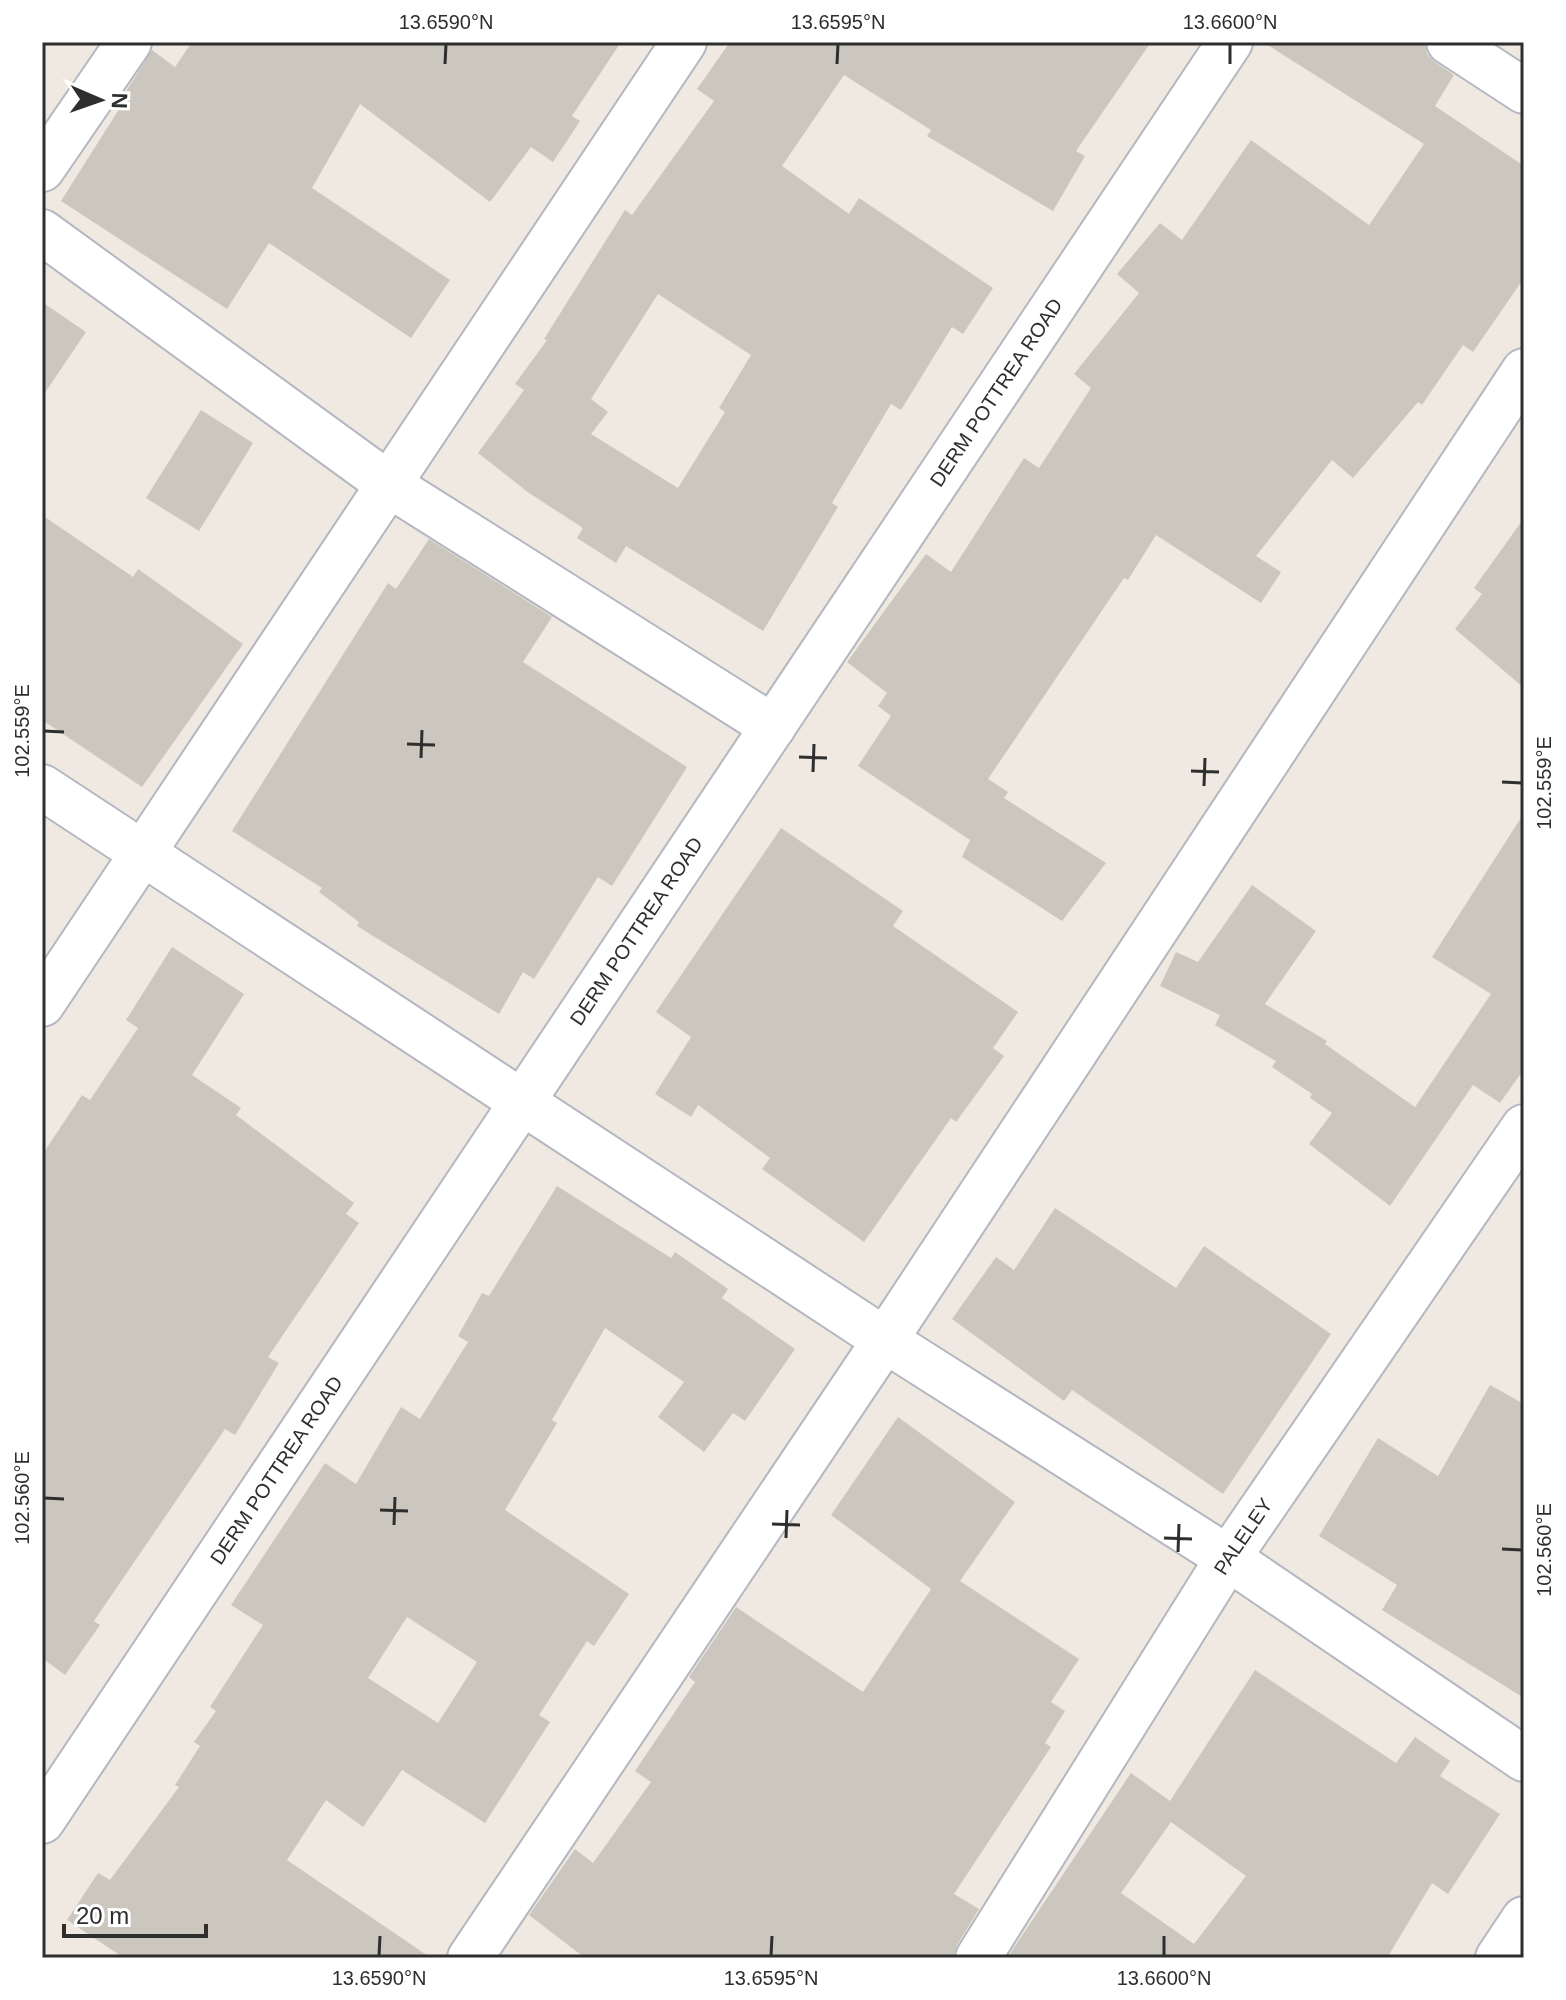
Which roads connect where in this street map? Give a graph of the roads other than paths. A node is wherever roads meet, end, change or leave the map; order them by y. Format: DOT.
graph roads {
  1 [pos="129,42"];
  2 [pos="684,42"];
  3 [pos="1230,42"];
  4 [pos="1449,42"];
  5 [pos="1524,91"];
  6 [pos="42,169"];
  7 [pos="42,232"];
  8 [pos="1524,371"];
  9 [pos="391,486"];
  10 [pos="773,727"];
  11 [pos="42,787"];
  12 [pos="143,854"];
  13 [pos="42,1004"];
  14 [pos="523,1104"];
  15 [pos="1524,1127"];
  16 [pos="885,1340"];
  17 [pos="1228,1558"];
  18 [pos="1524,1759"];
  19 [pos="42,1821"];
  20 [pos="1524,1919"];
  21 [pos="470,1958"];
  22 [pos="978,1958"];
  23 [pos="1498,1958"];
  1 -- 6 [label="street"];
  2 -- 9 [label="street"];
  3 -- 10 [label="street, DERM POTTREA ROAD"];
  4 -- 5 [label="street"];
  7 -- 9 [label="street"];
  8 -- 16 [label="street"];
  9 -- 10 [label="street"];
  9 -- 12 [label="street"];
  10 -- 14 [label="street, DERM POTTREA ROAD"];
  11 -- 12 [label="street"];
  12 -- 13 [label="street"];
  12 -- 14 [label="street"];
  14 -- 16 [label="street"];
  14 -- 19 [label="street, DERM POTTREA ROAD"];
  15 -- 17 [label="street, PALELEY"];
  16 -- 17 [label="street"];
  16 -- 21 [label="street"];
  17 -- 18 [label="street"];
  17 -- 22 [label="street, PALELEY"];
  20 -- 23 [label="street"];
}
